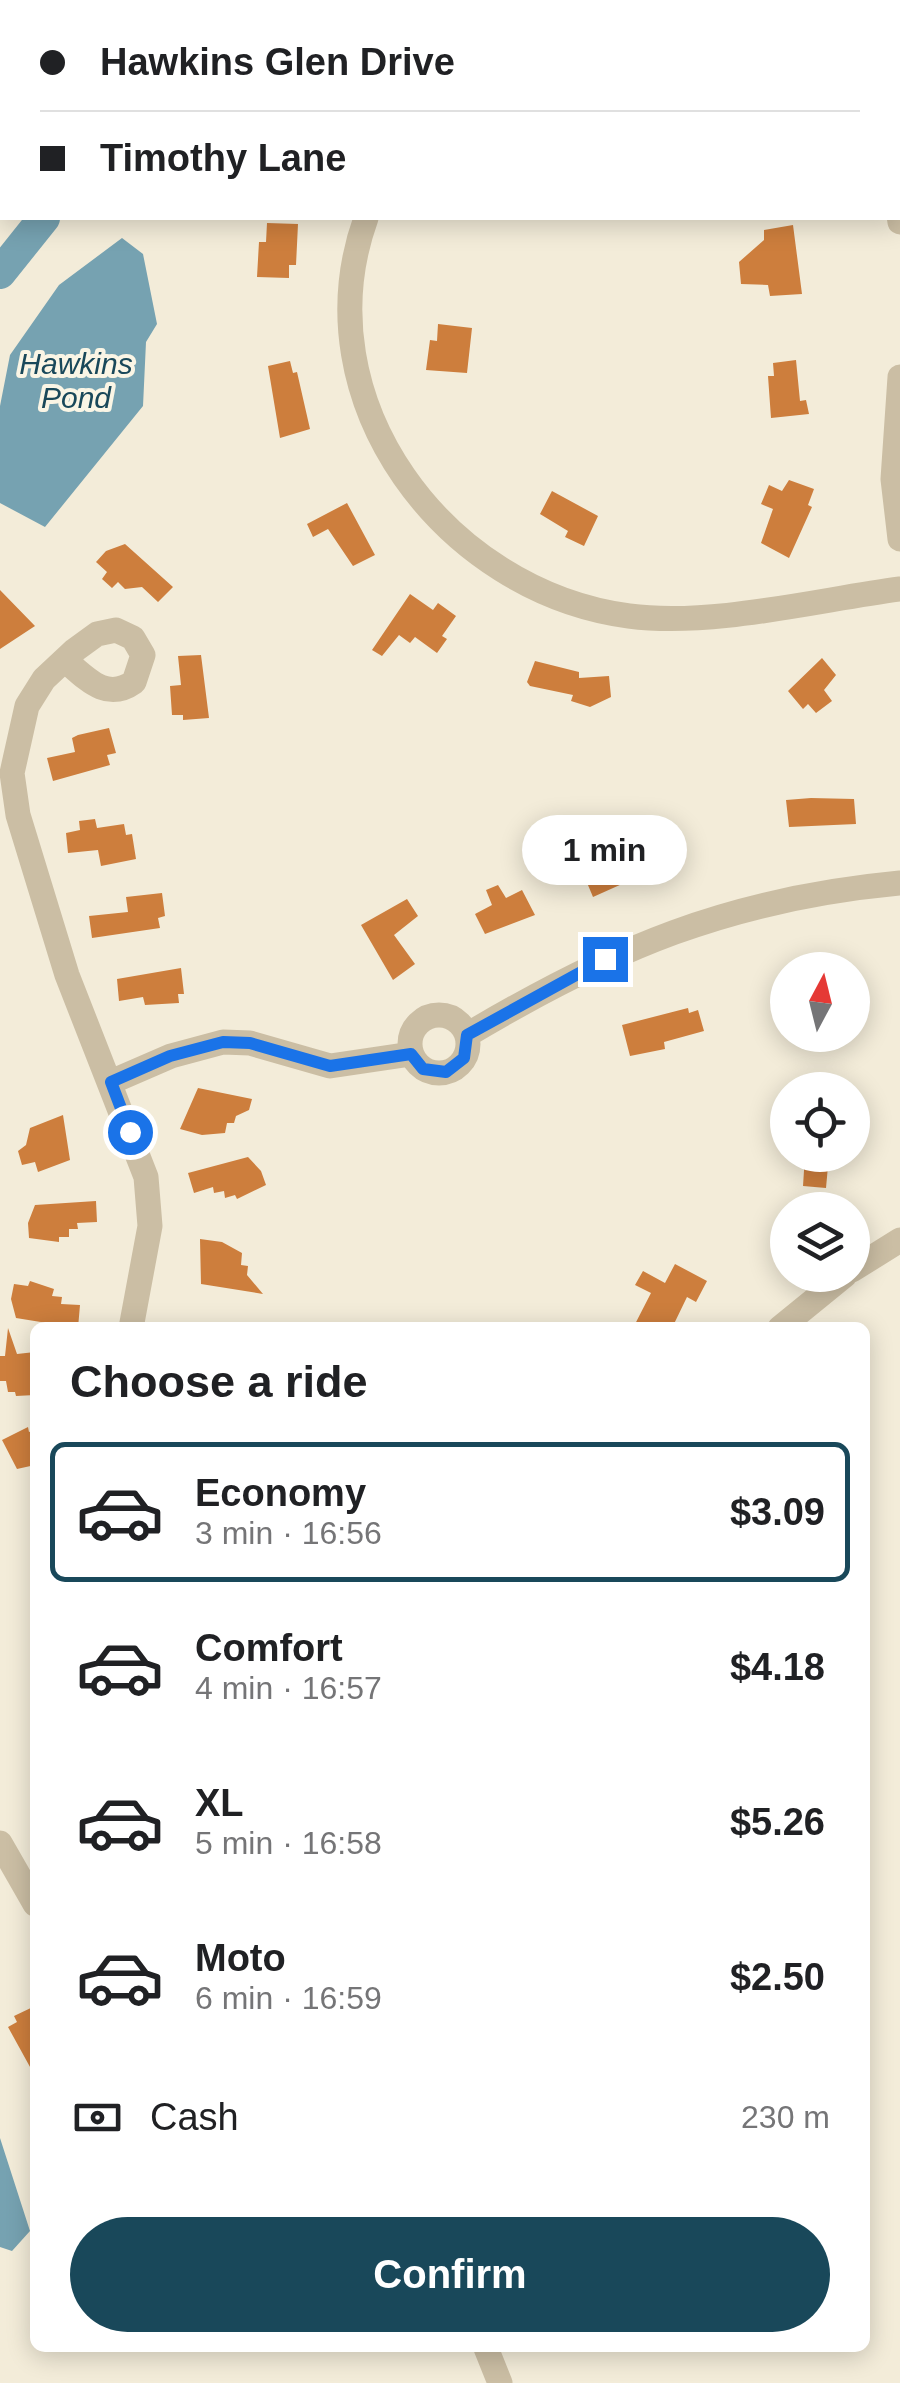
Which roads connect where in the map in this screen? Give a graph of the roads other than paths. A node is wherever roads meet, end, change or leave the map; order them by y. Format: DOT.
graph roads {
  1 [pos="366,220"];
  2 [pos="900,377"];
  3 [pos="900,539"];
  4 [pos="900,589"];
  5 [pos="65,660"];
  6 [pos="900,883"];
  7 [pos="467,1035"];
  8 [pos="411,1054"];
  9 [pos="111,1082"];
  10 [pos="900,1240"];
  11 [pos="870,1259"];
  12 [pos="824,1292"];
  13 [pos="132,1322"];
  14 [pos="787,1322"];
  15 [pos="0,1843"];
  16 [pos="30,1895"];
  17 [pos="488,2352"];
  18 [pos="500,2383"];
  1 -- 4 [label="street"];
  2 -- 3 [label="street"];
  5 -- 9 [label="street"];
  6 -- 7 [label="street"];
  7 -- 8 [label="street"];
  7 -- 8 [label="street"];
  8 -- 9 [label="street"];
  9 -- 13 [label="street"];
  10 -- 11 [label="street"];
  12 -- 14 [label="street"];
  15 -- 16 [label="street"];
  17 -- 18 [label="street"];
}
